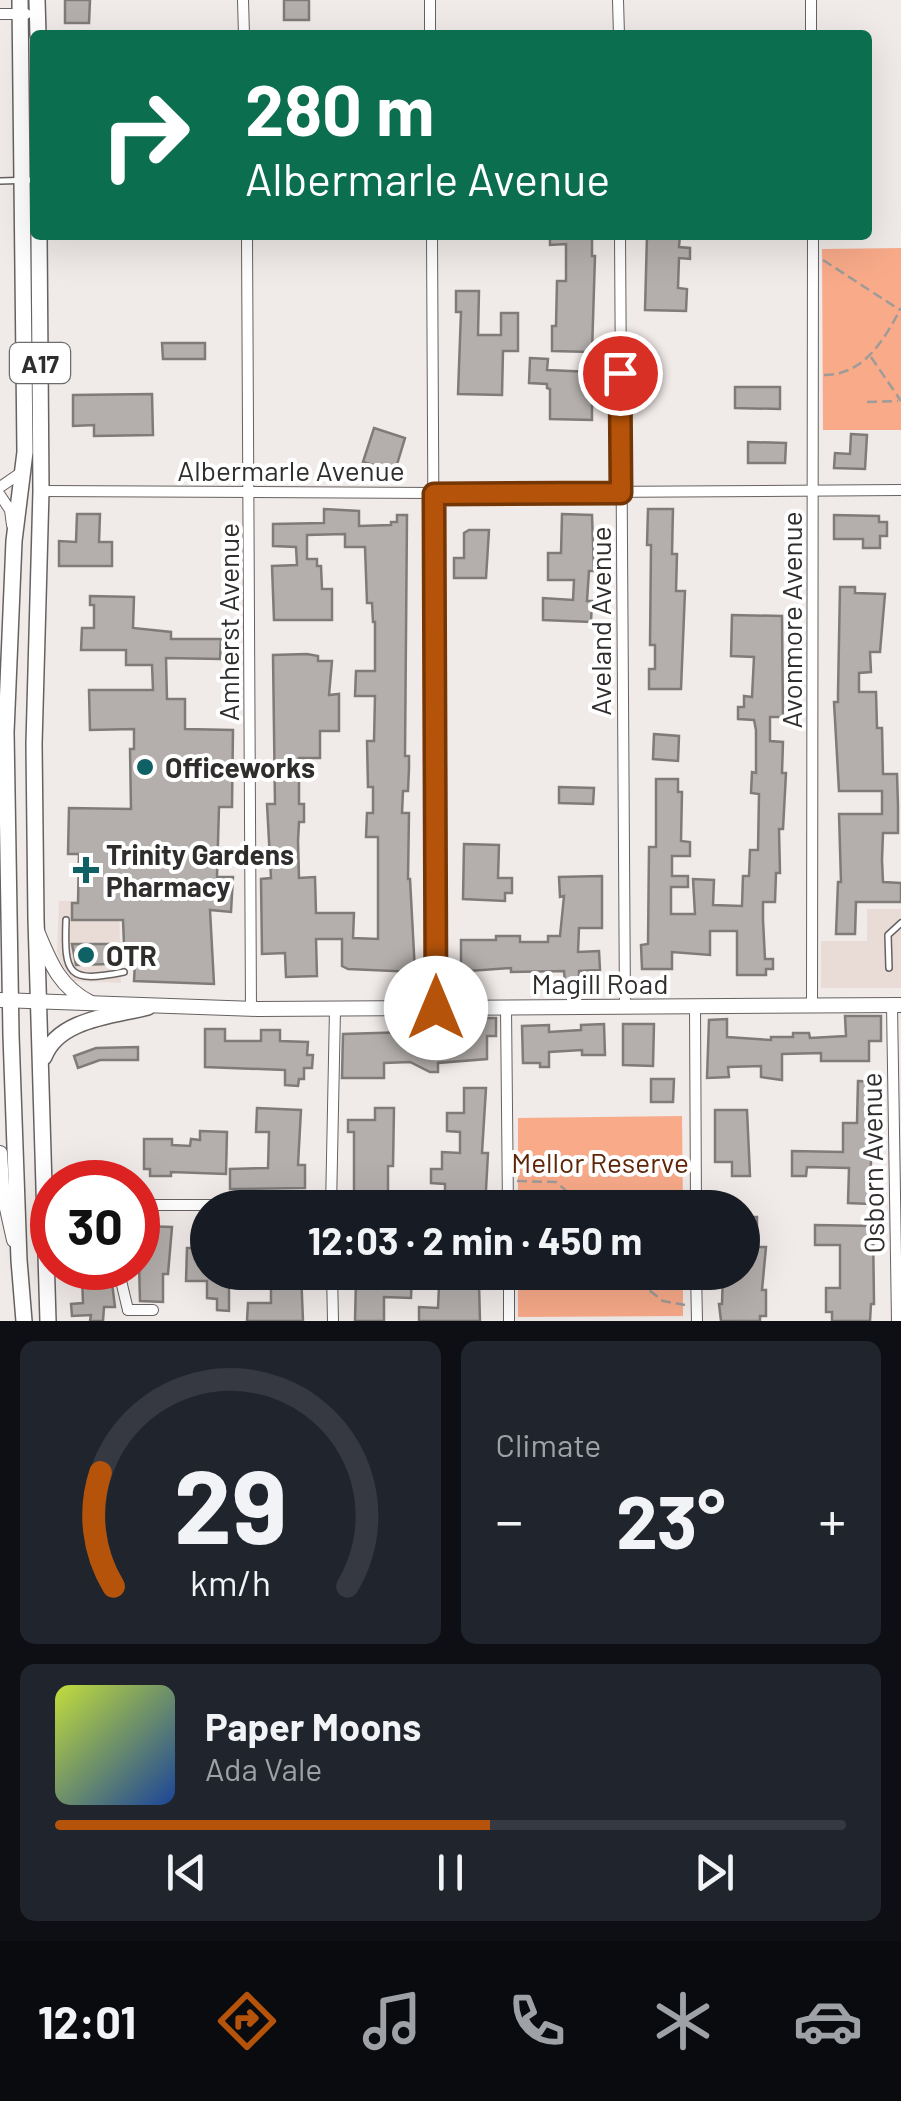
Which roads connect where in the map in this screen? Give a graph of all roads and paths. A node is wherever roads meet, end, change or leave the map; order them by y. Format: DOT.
graph roads {
  1 [pos="243,0"];
  2 [pos="430,0"];
  3 [pos="618,0"];
  4 [pos="811,0"];
  5 [pos="29,7"];
  6 [pos="0,14"];
  7 [pos="244,30"];
  8 [pos="430,30"];
  9 [pos="619,30"];
  10 [pos="812,30"];
  11 [pos="28,180"];
  12 [pos="0,181"];
  13 [pos="39,240"];
  14 [pos="246,240"];
  15 [pos="432,240"];
  16 [pos="620,240"];
  17 [pos="813,240"];
  18 [pos="822,259"];
  19 [pos="901,310"];
  20 [pos="870,356"];
  21 [pos="815,375"];
  22 [pos="900,401"];
  23 [pos="867,402"];
  24 [pos="24,452"];
  25 [pos="22,472"];
  26 [pos="901,490"];
  27 [pos="0,491"];
  28 [pos="41,491"];
  29 [pos="814,492"];
  30 [pos="621,493"];
  31 [pos="250,494"];
  32 [pos="434,494"];
  33 [pos="14,541"];
  34 [pos="12,590"];
  35 [pos="66,920"];
  36 [pos="901,923"];
  37 [pos="36,927"];
  38 [pos="4,944"];
  39 [pos="889,968"];
  40 [pos="124,972"];
  41 [pos="5,1001"];
  42 [pos="38,1002"];
  43 [pos="896,1005"];
  44 [pos="96,1006"];
  45 [pos="812,1006"];
  46 [pos="148,1007"];
  47 [pos="695,1007"];
  48 [pos="436,1008"];
  49 [pos="506,1008"];
  50 [pos="625,1008"];
  51 [pos="251,1009"];
  52 [pos="335,1009"];
  53 [pos="42,1063"];
  54 [pos="0,1153"];
  55 [pos="47,1160"];
  56 [pos="508,1181"];
  57 [pos="331,1190"];
  58 [pos="508,1190"];
  59 [pos="565,1190"];
  60 [pos="696,1190"];
  61 [pos="160,1205"];
  62 [pos="190,1205"];
  63 [pos="19,1260"];
  64 [pos="48,1290"];
  65 [pos="121,1290"];
  66 [pos="332,1290"];
  67 [pos="509,1290"];
  68 [pos="649,1290"];
  69 [pos="696,1290"];
  70 [pos="696,1305"];
  71 [pos="153,1310"];
  72 [pos="125,1316"];
  73 [pos="24,1321"];
  74 [pos="48,1321"];
  75 [pos="333,1321"];
  76 [pos="509,1321"];
  77 [pos="697,1321"];
  78 [pos="897,1321"];
  1 -- 7 [label="street"];
  2 -- 8 [label="street"];
  3 -- 9 [label="street"];
  4 -- 10 [label="street"];
  5 -- 6 [label="street"];
  5 -- 11 [label="highway, A17"];
  11 -- 12 [label="lane"];
  11 -- 24 [label="highway, A17"];
  13 -- 28 [label="highway, A17"];
  14 -- 31 [label="street, Amherst Avenue"];
  15 -- 32 [label="street"];
  16 -- 30 [label="street, Aveland Avenue"];
  17 -- 21 [label="street, Avonmore Avenue"];
  18 -- 19 [label="path"];
  19 -- 20 [label="path"];
  20 -- 21 [label="path"];
  20 -- 22 [label="path"];
  21 -- 29 [label="street, Avonmore Avenue"];
  22 -- 23 [label="path"];
  24 -- 25 [label="highway, A17"];
  24 -- 28 [label="highway"];
  25 -- 27 [label="street"];
  25 -- 33 [label="highway, A17"];
  26 -- 29 [label="street, Albermarle Avenue"];
  27 -- 33 [label="street"];
  28 -- 31 [label="street, Albermarle Avenue"];
  28 -- 34 [label="highway"];
  28 -- 37 [label="highway, A17"];
  29 -- 30 [label="street, Albermarle Avenue"];
  29 -- 45 [label="street, Avonmore Avenue"];
  30 -- 32 [label="street, Albermarle Avenue"];
  30 -- 50 [label="street, Aveland Avenue"];
  31 -- 32 [label="street, Albermarle Avenue"];
  31 -- 51 [label="street, Amherst Avenue"];
  32 -- 48 [label="street"];
  33 -- 34 [label="highway, A17"];
  34 -- 38 [label="highway, A17"];
  35 -- 40 [label="lane"];
  36 -- 39 [label="lane"];
  37 -- 42 [label="highway, A17"];
  37 -- 44 [label="main road"];
  38 -- 41 [label="highway, A17"];
  41 -- 42 [label="main road, Magill Road"];
  41 -- 63 [label="highway, A17"];
  42 -- 44 [label="main road, Magill Road"];
  42 -- 53 [label="highway, A17"];
  43 -- 45 [label="main road, Magill Road"];
  43 -- 78 [label="street, Osborn Avenue"];
  44 -- 46 [label="main road, Magill Road"];
  45 -- 47 [label="main road, Magill Road"];
  46 -- 51 [label="main road, Magill Road"];
  46 -- 53 [label="highway"];
  47 -- 50 [label="main road, Magill Road"];
  47 -- 60 [label="street"];
  48 -- 49 [label="main road, Magill Road"];
  48 -- 52 [label="main road, Magill Road"];
  49 -- 50 [label="main road, Magill Road"];
  49 -- 56 [label="street"];
  51 -- 52 [label="main road, Magill Road"];
  52 -- 57 [label="street"];
  53 -- 55 [label="highway, A17"];
  54 -- 63 [label="main road"];
  56 -- 58 [label="street"];
  56 -- 59 [label="path"];
  61 -- 62 [label="street"];
  63 -- 73 [label="highway, A17"];
  64 -- 74 [label="highway, A17"];
  65 -- 72 [label="street"];
  66 -- 75 [label="street"];
  67 -- 76 [label="street"];
  68 -- 70 [label="path"];
  69 -- 70 [label="street"];
  70 -- 77 [label="street"];
  71 -- 72 [label="street"];
}
